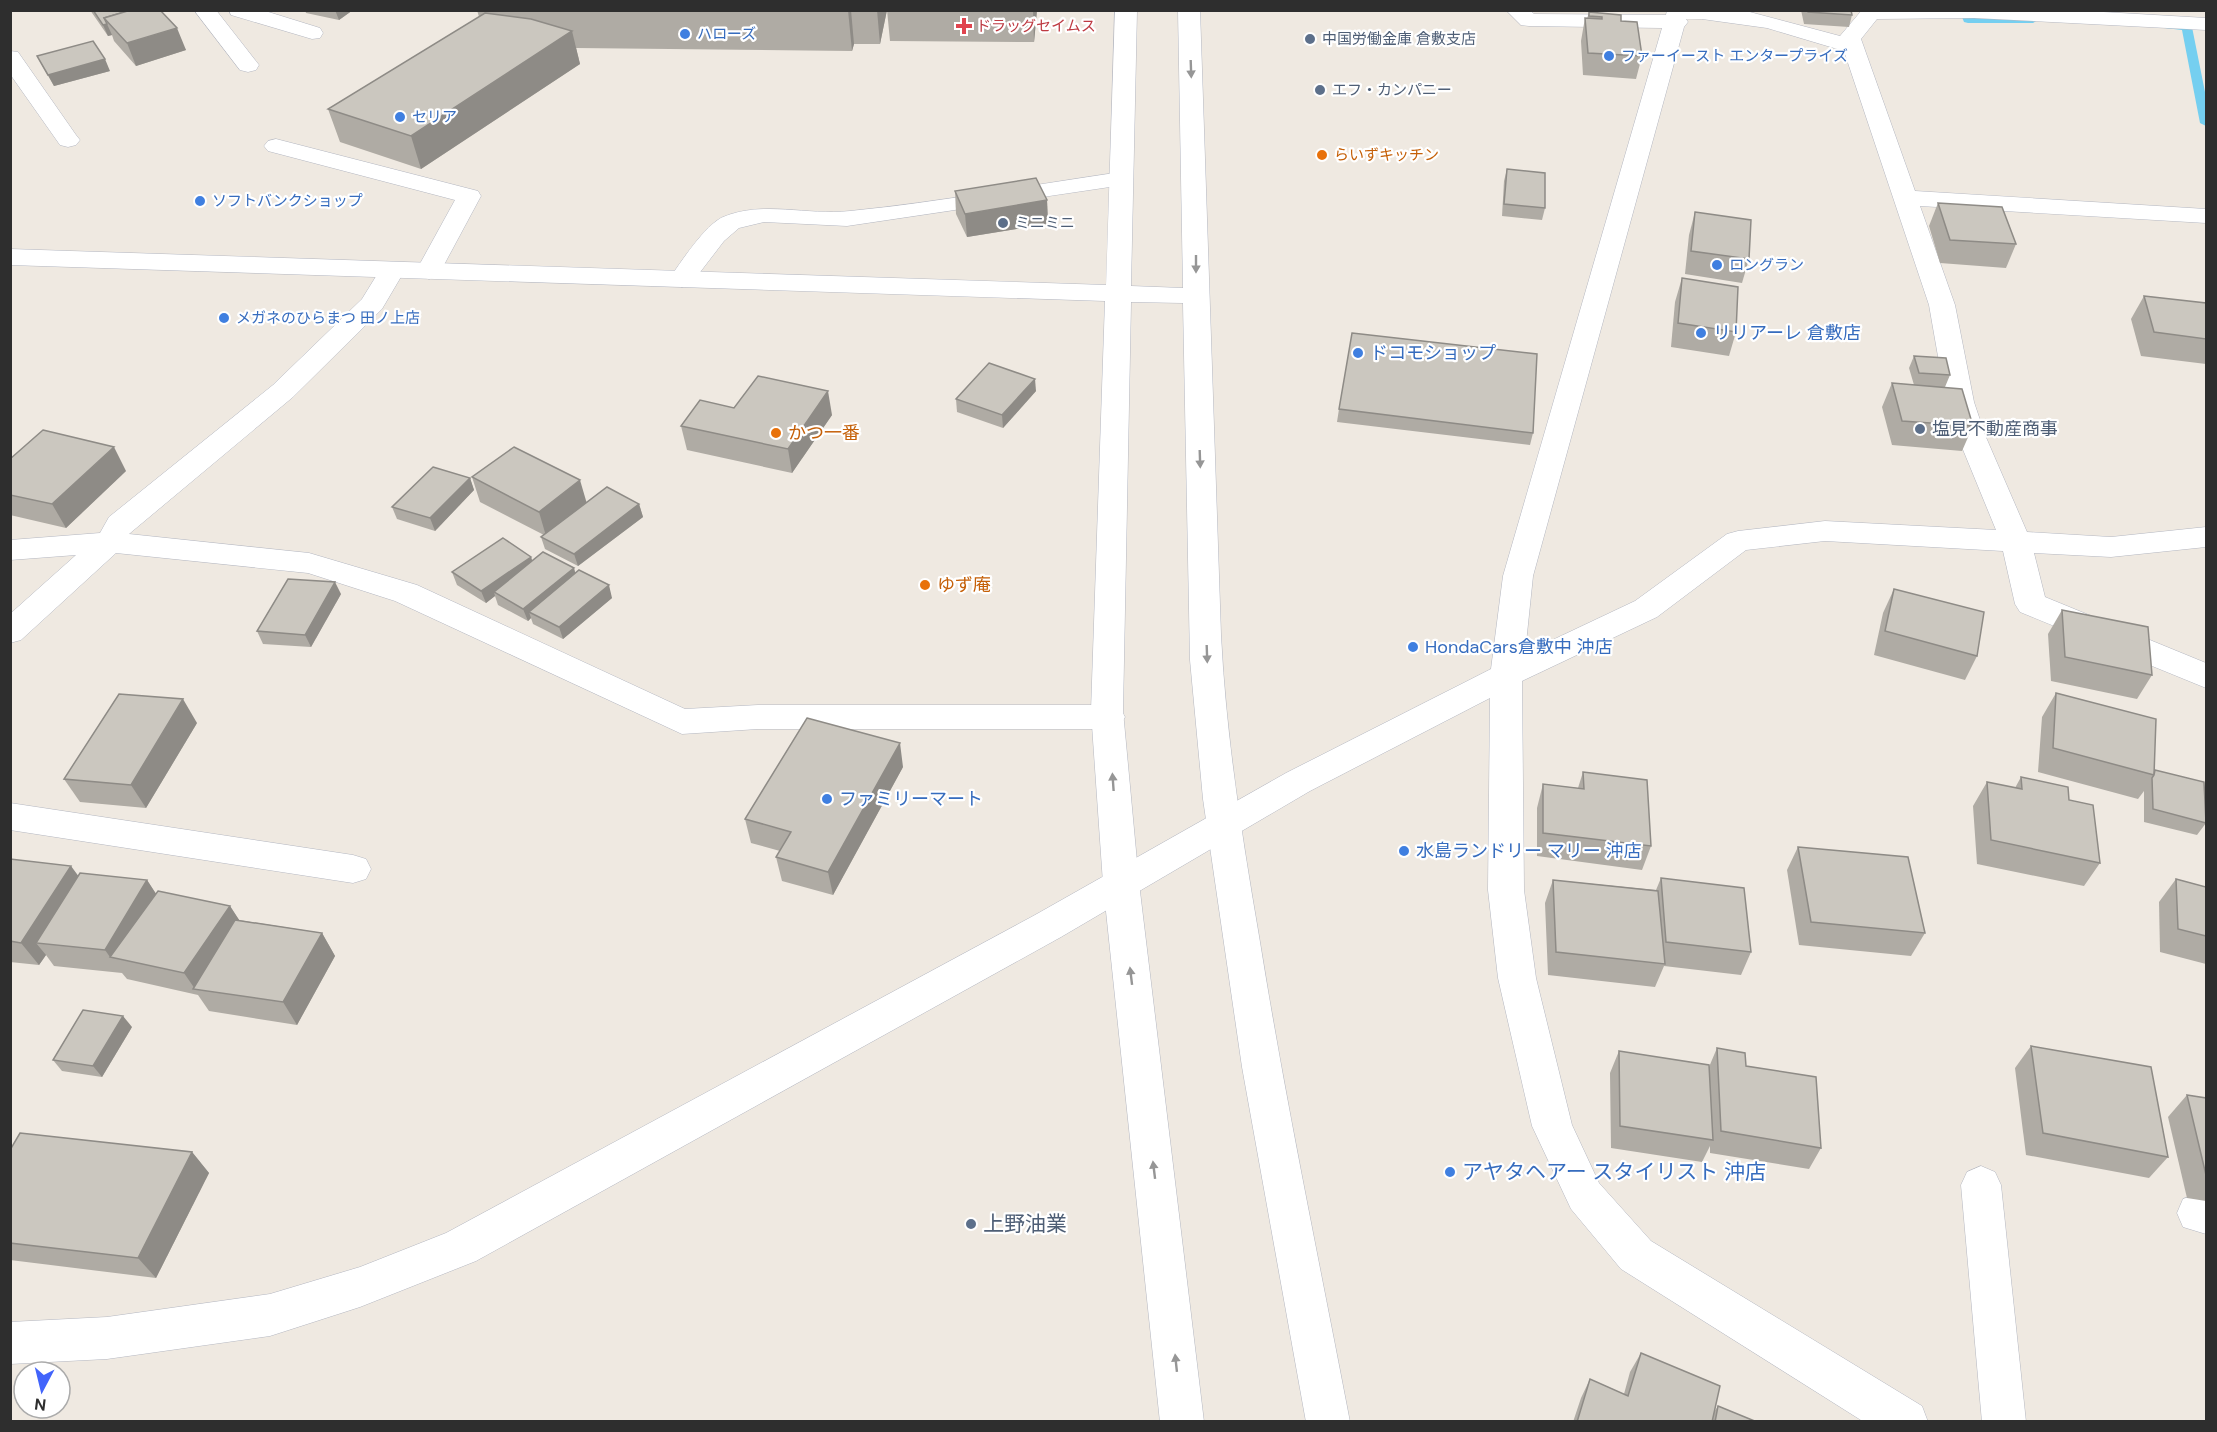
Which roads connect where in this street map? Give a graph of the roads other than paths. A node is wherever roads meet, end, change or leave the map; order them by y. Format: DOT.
graph roads {
  1 [pos="204,10"];
  2 [pos="239,10"];
  3 [pos="1126,10"];
  4 [pos="1189,10"];
  5 [pos="1516,10"];
  6 [pos="1678,15"];
  7 [pos="2206,24"];
  8 [pos="312,33"];
  9 [pos="1852,47"];
  10 [pos="10,57"];
  11 [pos="248,65"];
  12 [pos="68,140"];
  13 [pos="276,146"];
  14 [pos="1121,179"];
  15 [pos="1905,198"];
  16 [pos="2206,216"];
  17 [pos="10,256"];
  18 [pos="392,270"];
  19 [pos="429,271"];
  20 [pos="682,279"];
  21 [pos="1118,293"];
  22 [pos="1196,296"];
  23 [pos="2206,537"];
  24 [pos="109,542"];
  25 [pos="2016,542"];
  26 [pos="10,550"];
  27 [pos="10,632"];
  28 [pos="1506,675"];
  29 [pos="2206,676"];
  30 [pos="1108,717"];
  31 [pos="10,816"];
  32 [pos="1224,824"];
  33 [pos="353,869"];
  34 [pos="1121,883"];
  35 [pos="1981,1185"];
  36 [pos="10,1342"];
  37 [pos="1182,1422"];
  38 [pos="1328,1422"];
  39 [pos="1906,1422"];
  40 [pos="2004,1422"];
  1 -- 11 [label="street"];
  2 -- 8 [label="street"];
  3 -- 14 [label="street"];
  4 -- 22 [label="street, one-way"];
  5 -- 6 [label="street"];
  6 -- 9 [label="street"];
  6 -- 28 [label="street"];
  7 -- 9 [label="street"];
  9 -- 15 [label="street"];
  10 -- 12 [label="street"];
  13 -- 19 [label="street"];
  14 -- 20 [label="street"];
  14 -- 21 [label="street"];
  15 -- 16 [label="street"];
  15 -- 25 [label="street"];
  17 -- 18 [label="street"];
  18 -- 19 [label="street"];
  18 -- 24 [label="street"];
  19 -- 20 [label="street"];
  20 -- 21 [label="street"];
  21 -- 22 [label="street"];
  21 -- 30 [label="street"];
  22 -- 32 [label="street, one-way"];
  23 -- 25 [label="street"];
  24 -- 26 [label="street"];
  24 -- 27 [label="street"];
  24 -- 30 [label="street"];
  25 -- 28 [label="street"];
  25 -- 29 [label="street"];
  28 -- 32 [label="street"];
  28 -- 39 [label="street"];
  34 -- 30 [label="street, one-way"];
  31 -- 33 [label="street"];
  32 -- 34 [label="street"];
  32 -- 38 [label="street"];
  34 -- 36 [label="street"];
  37 -- 34 [label="street, one-way"];
  35 -- 40 [label="street"];
}
